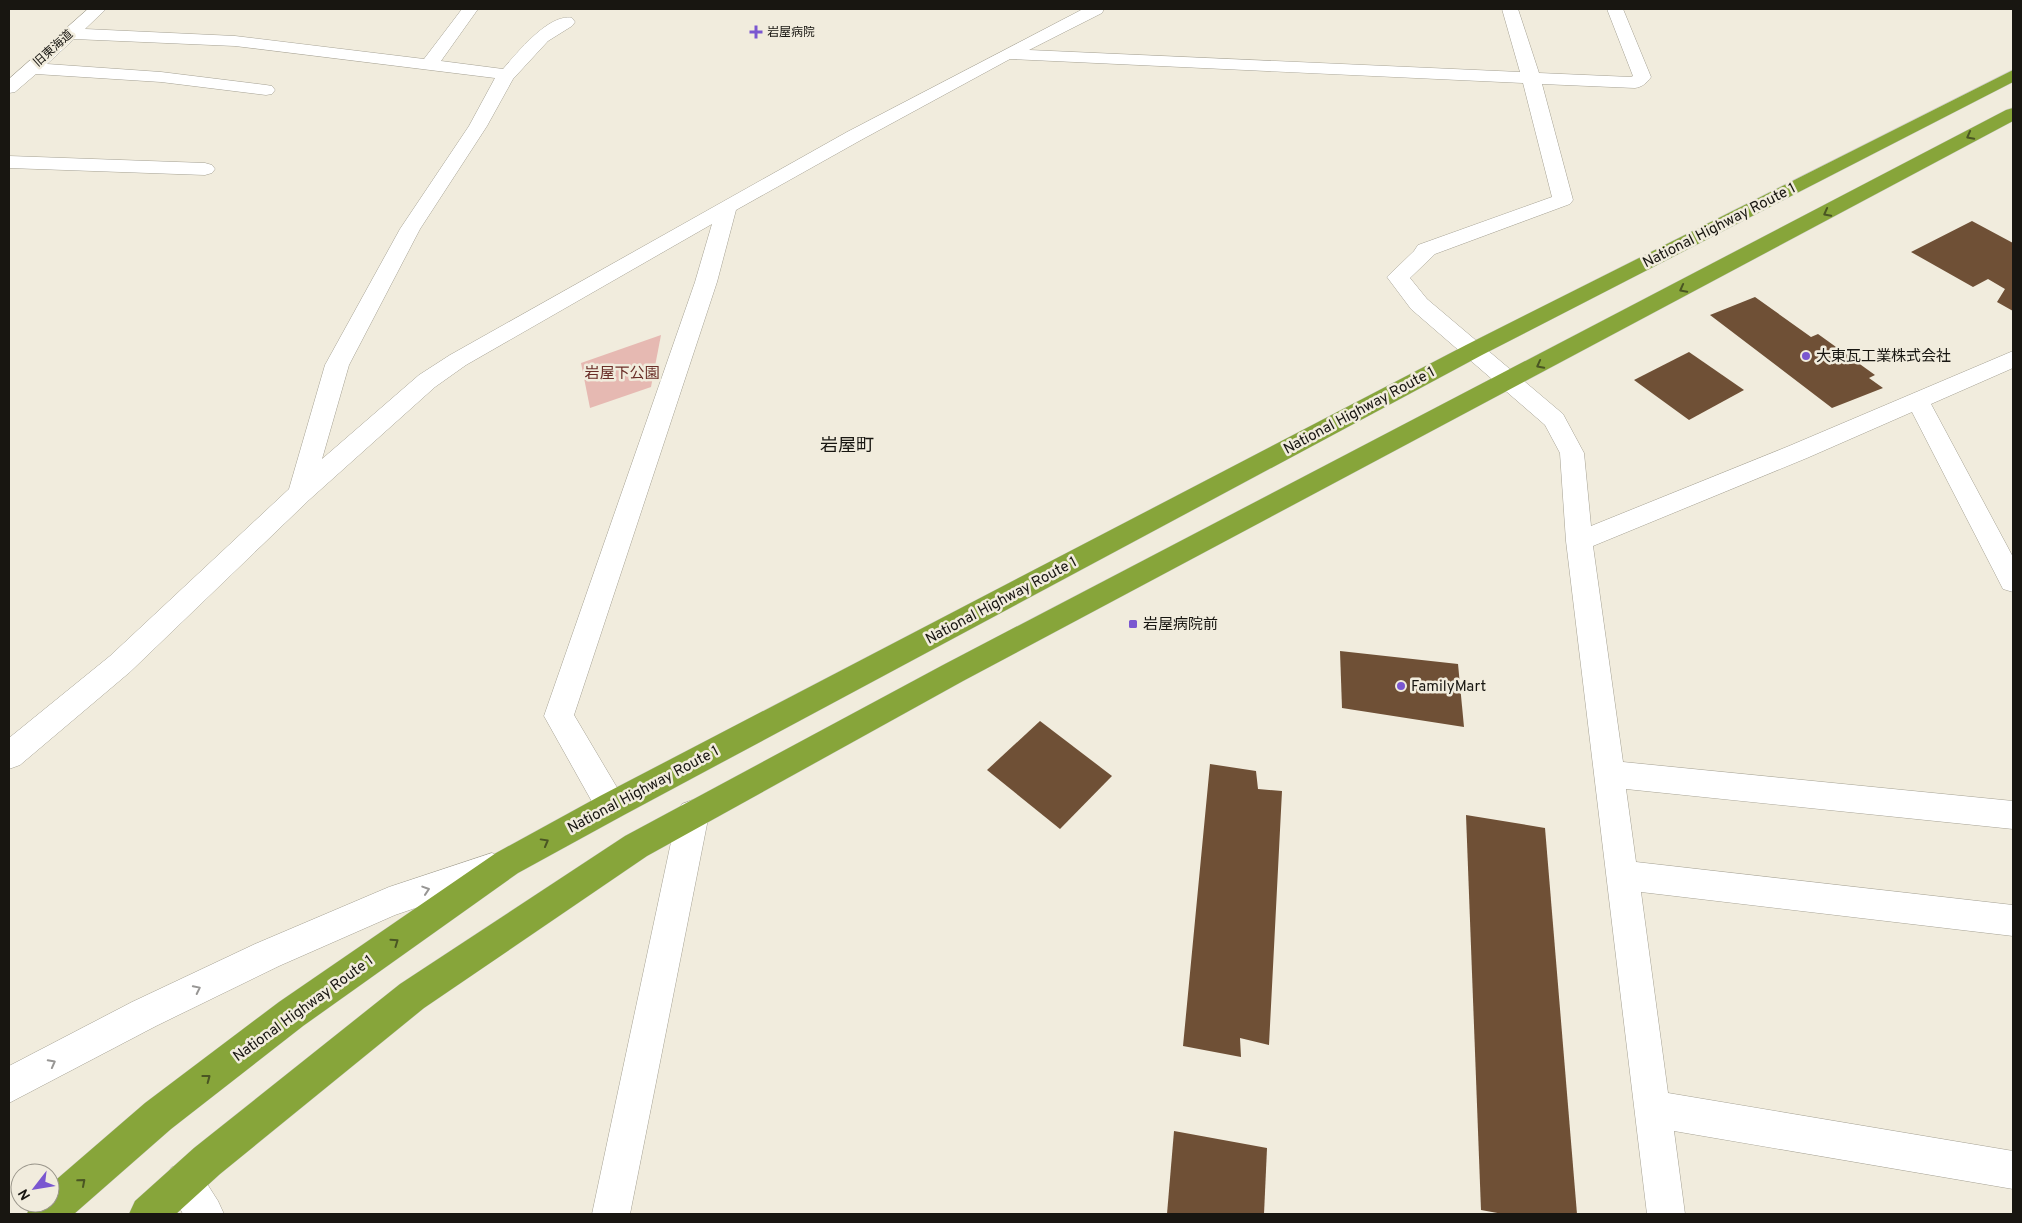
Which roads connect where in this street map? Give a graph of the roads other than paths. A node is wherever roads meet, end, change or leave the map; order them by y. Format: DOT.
graph roads {
  1 [pos="98,9"];
  2 [pos="470,9"];
  3 [pos="1096,9"];
  4 [pos="1510,9"];
  5 [pos="1615,9"];
  6 [pos="566,22"];
  7 [pos="70,34"];
  8 [pos="1005,54"];
  9 [pos="430,64"];
  10 [pos="31,68"];
  11 [pos="2013,75"];
  12 [pos="505,77"];
  13 [pos="1531,78"];
  14 [pos="9,88"];
  15 [pos="266,90"];
  16 [pos="2013,114"];
  17 [pos="9,162"];
  18 [pos="205,169"];
  19 [pos="726,209"];
  20 [pos="1474,350"];
  21 [pos="2013,359"];
  22 [pos="1508,382"];
  23 [pos="1917,400"];
  24 [pos="300,493"];
  25 [pos="1579,541"];
  26 [pos="2013,582"];
  27 [pos="9,756"];
  28 [pos="1609,774"];
  29 [pos="611,806"];
  30 [pos="693,814"];
  31 [pos="2013,816"];
  32 [pos="508,863"];
  33 [pos="1622,875"];
  34 [pos="2013,920"];
  35 [pos="9,1085"];
  36 [pos="1653,1109"];
  37 [pos="2013,1170"];
  38 [pos="184,1181"];
  39 [pos="46,1214"];
  40 [pos="148,1214"];
  41 [pos="205,1214"];
  42 [pos="611,1214"];
  43 [pos="1666,1214"];
  1 -- 7 [label="street, 旧東海道"];
  2 -- 9 [label="street"];
  3 -- 8 [label="street"];
  4 -- 13 [label="street"];
  5 -- 13 [label="street"];
  6 -- 12 [label="street"];
  7 -- 9 [label="street"];
  7 -- 10 [label="street, 旧東海道"];
  8 -- 13 [label="street"];
  8 -- 19 [label="street"];
  9 -- 12 [label="street"];
  10 -- 14 [label="street, 旧東海道"];
  10 -- 15 [label="street"];
  11 -- 20 [label="highway, National Highway Route 1"];
  12 -- 24 [label="street"];
  13 -- 20 [label="street"];
  16 -- 22 [label="highway, one-way"];
  17 -- 18 [label="street"];
  19 -- 24 [label="street"];
  19 -- 29 [label="street"];
  20 -- 22 [label="street"];
  20 -- 29 [label="highway, National Highway Route 1"];
  21 -- 23 [label="street"];
  22 -- 25 [label="street"];
  22 -- 30 [label="highway"];
  23 -- 25 [label="street"];
  23 -- 26 [label="street"];
  24 -- 27 [label="street"];
  25 -- 28 [label="street"];
  28 -- 31 [label="street"];
  28 -- 33 [label="street"];
  32 -- 29 [label="highway, National Highway Route 1, one-way"];
  30 -- 38 [label="highway"];
  30 -- 42 [label="street"];
  35 -- 32 [label="street, one-way"];
  39 -- 32 [label="highway, National Highway Route 1, one-way"];
  33 -- 34 [label="street"];
  33 -- 36 [label="street"];
  36 -- 37 [label="street"];
  36 -- 43 [label="street"];
  38 -- 40 [label="highway"];
  38 -- 41 [label="street"];
}
